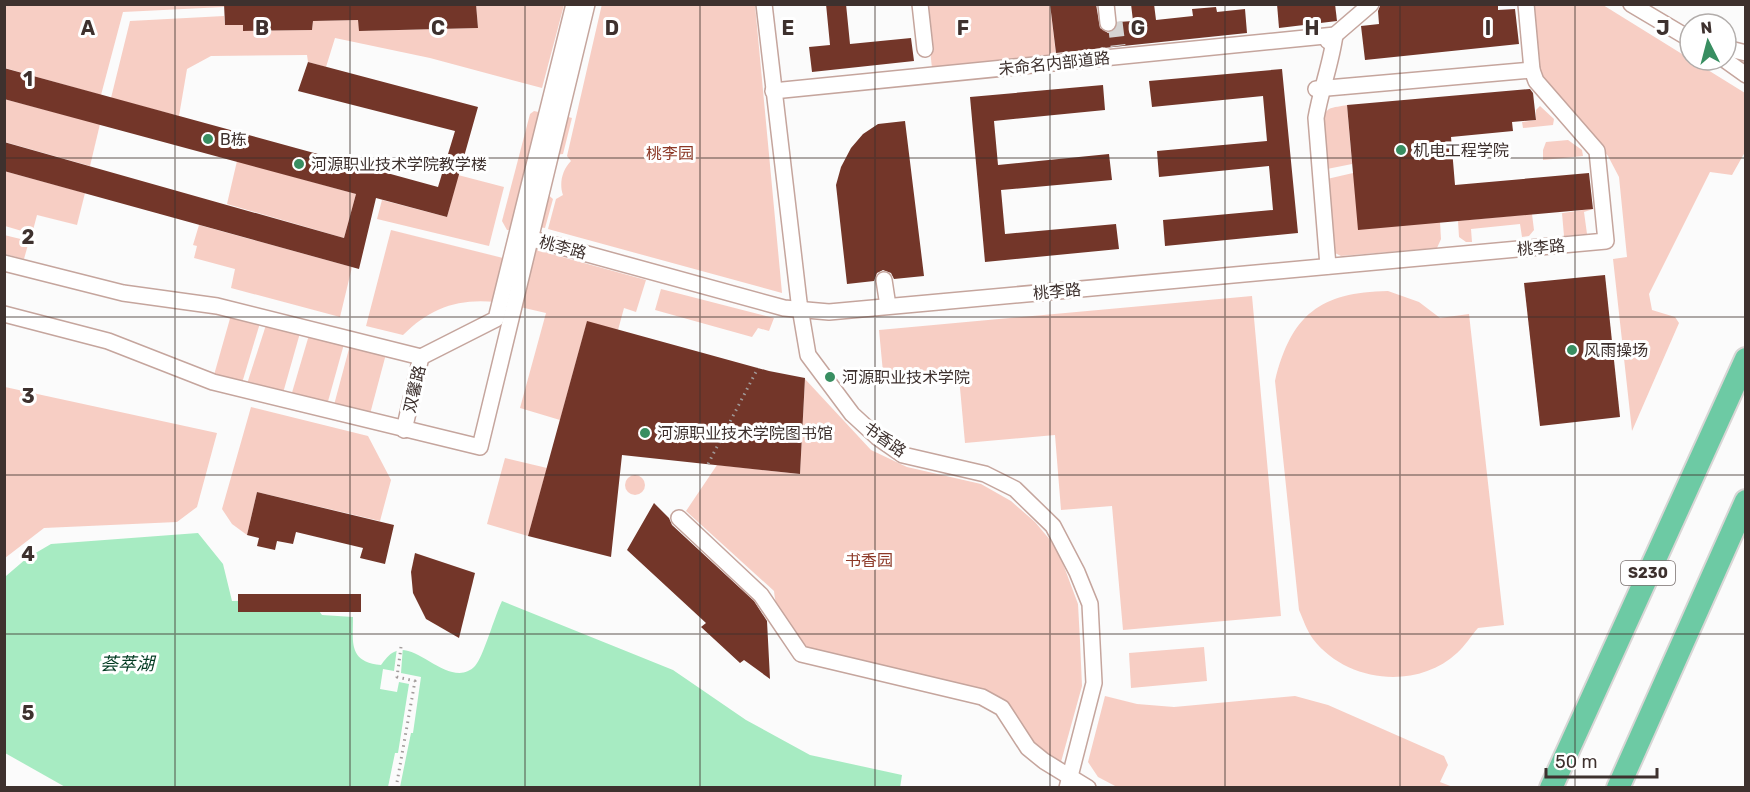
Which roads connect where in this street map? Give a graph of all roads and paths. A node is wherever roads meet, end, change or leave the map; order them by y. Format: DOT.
graph roads {
  1 [pos="574,4"];
  2 [pos="586,4"];
  3 [pos="764,4"];
  4 [pos="773,4"];
  5 [pos="920,4"];
  6 [pos="1106,4"];
  7 [pos="1113,4"];
  8 [pos="1371,4"];
  9 [pos="1526,4"];
  10 [pos="1631,4"];
  11 [pos="1646,4"];
  12 [pos="1678,23"];
  13 [pos="1678,32"];
  14 [pos="1331,38"];
  15 [pos="925,49"];
  16 [pos="1532,69"];
  17 [pos="1319,89"];
  18 [pos="778,93"];
  19 [pos="526,233"];
  20 [pos="4,263"];
  21 [pos="1325,263"];
  22 [pos="884,280"];
  23 [pos="887,302"];
  24 [pos="803,306"];
  25 [pos="4,314"];
  26 [pos="421,357"];
  27 [pos="1746,359"];
  28 [pos="758,368"];
  29 [pos="404,430"];
  30 [pos="708,464"];
  31 [pos="1746,501"];
  32 [pos="679,518"];
  33 [pos="401,647"];
  34 [pos="1074,780"];
  35 [pos="396,788"];
  36 [pos="1101,788"];
  37 [pos="1551,788"];
  38 [pos="1618,788"];
  1 -- 19 [label="street"];
  2 -- 19 [label="street"];
  3 -- 18 [label="street, 书香路"];
  4 -- 18 [label="street, 书香路"];
  5 -- 15 [label="street"];
  6 -- 7 [label="street"];
  8 -- 14 [label="street"];
  9 -- 16 [label="street"];
  10 -- 13 [label="street"];
  11 -- 12 [label="street"];
  14 -- 17 [label="street"];
  14 -- 18 [label="street, 未命名内部道路"];
  16 -- 17 [label="street"];
  16 -- 21 [label="street, 桃李路"];
  17 -- 21 [label="street"];
  18 -- 24 [label="street, 书香路"];
  19 -- 24 [label="street, 桃李路"];
  19 -- 26 [label="street"];
  19 -- 29 [label="street"];
  20 -- 26 [label="street, 双馨路"];
  21 -- 23 [label="street, 桃李路"];
  22 -- 23 [label="street"];
  23 -- 24 [label="street, 桃李路"];
  24 -- 34 [label="street, 书香路"];
  25 -- 29 [label="street, 双馨路"];
  26 -- 29 [label="street, 双馨路"];
  27 -- 37 [label="main road, S230"];
  28 -- 30 [label="path"];
  31 -- 38 [label="main road"];
  32 -- 34 [label="street"];
  33 -- 35 [label="path"];
  34 -- 36 [label="street"];
}
